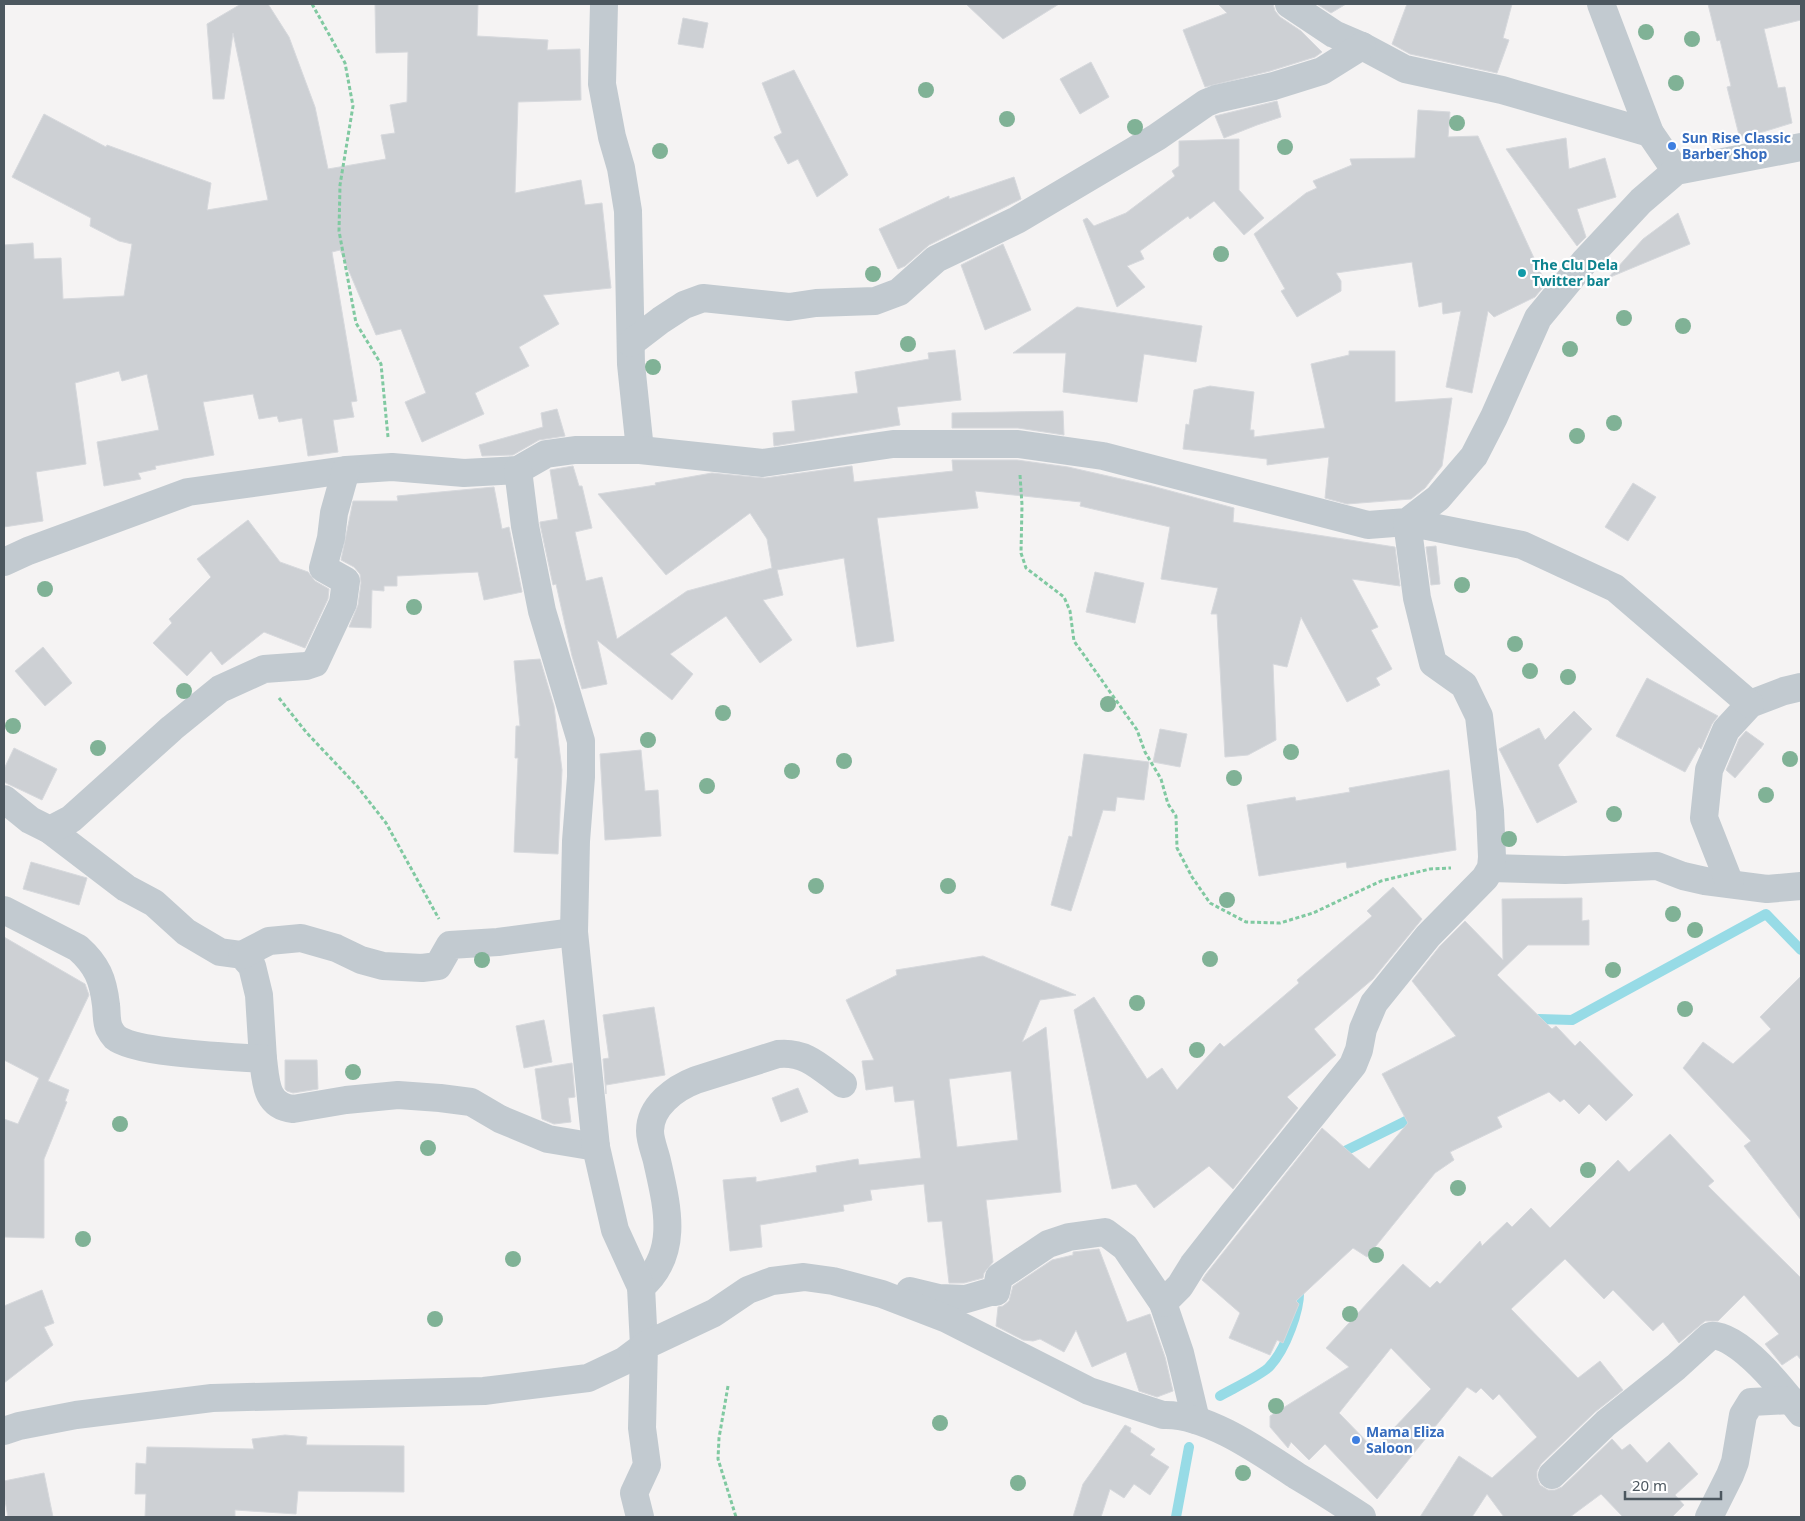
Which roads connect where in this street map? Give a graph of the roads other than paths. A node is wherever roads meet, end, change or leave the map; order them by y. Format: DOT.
graph roads {
  1 [pos="604,4"];
  2 [pos="1289,4"];
  3 [pos="1601,4"];
  4 [pos="1362,46"];
  5 [pos="1650,133"];
  6 [pos="1801,147"];
  7 [pos="1676,171"];
  8 [pos="631,342"];
  9 [pos="640,450"];
  10 [pos="346,470"];
  11 [pos="518,470"];
  12 [pos="1407,522"];
  13 [pos="4,562"];
  14 [pos="1801,688"];
  15 [pos="1750,704"];
  16 [pos="4,800"];
  17 [pos="50,830"];
  18 [pos="1491,868"];
  19 [pos="1730,884"];
  20 [pos="1801,886"];
  21 [pos="4,910"];
  22 [pos="574,932"];
  23 [pos="242,955"];
  24 [pos="264,1059"];
  25 [pos="843,1084"];
  26 [pos="596,1147"];
  27 [pos="642,1287"];
  28 [pos="882,1294"];
  29 [pos="1163,1303"];
  30 [pos="644,1346"];
  31 [pos="1796,1406"];
  32 [pos="1196,1420"];
  33 [pos="4,1431"];
  34 [pos="1552,1475"];
  35 [pos="637,1505"];
  36 [pos="621,1517"];
  37 [pos="1362,1517"];
  38 [pos="1709,1517"];
  1 -- 8 [label="street"];
  2 -- 4 [label="street"];
  3 -- 5 [label="street"];
  4 -- 5 [label="street"];
  4 -- 8 [label="street"];
  5 -- 7 [label="street"];
  6 -- 7 [label="street"];
  7 -- 12 [label="street"];
  8 -- 9 [label="street"];
  9 -- 11 [label="street"];
  9 -- 12 [label="street"];
  10 -- 11 [label="street"];
  10 -- 13 [label="street"];
  10 -- 17 [label="street"];
  11 -- 22 [label="street"];
  12 -- 15 [label="street"];
  12 -- 18 [label="street"];
  14 -- 15 [label="street"];
  15 -- 19 [label="street"];
  16 -- 17 [label="street"];
  17 -- 23 [label="street"];
  18 -- 19 [label="street"];
  18 -- 29 [label="street"];
  19 -- 20 [label="street"];
  21 -- 24 [label="street"];
  22 -- 23 [label="street"];
  22 -- 26 [label="street"];
  23 -- 24 [label="street"];
  24 -- 26 [label="street"];
  25 -- 27 [label="street"];
  26 -- 27 [label="street"];
  27 -- 30 [label="street"];
  28 -- 29 [label="street"];
  28 -- 30 [label="street"];
  28 -- 32 [label="street"];
  29 -- 32 [label="street"];
  30 -- 33 [label="street"];
  30 -- 35 [label="street"];
  31 -- 34 [label="street"];
  31 -- 38 [label="street"];
  32 -- 37 [label="street"];
  35 -- 36 [label="street"];
}
